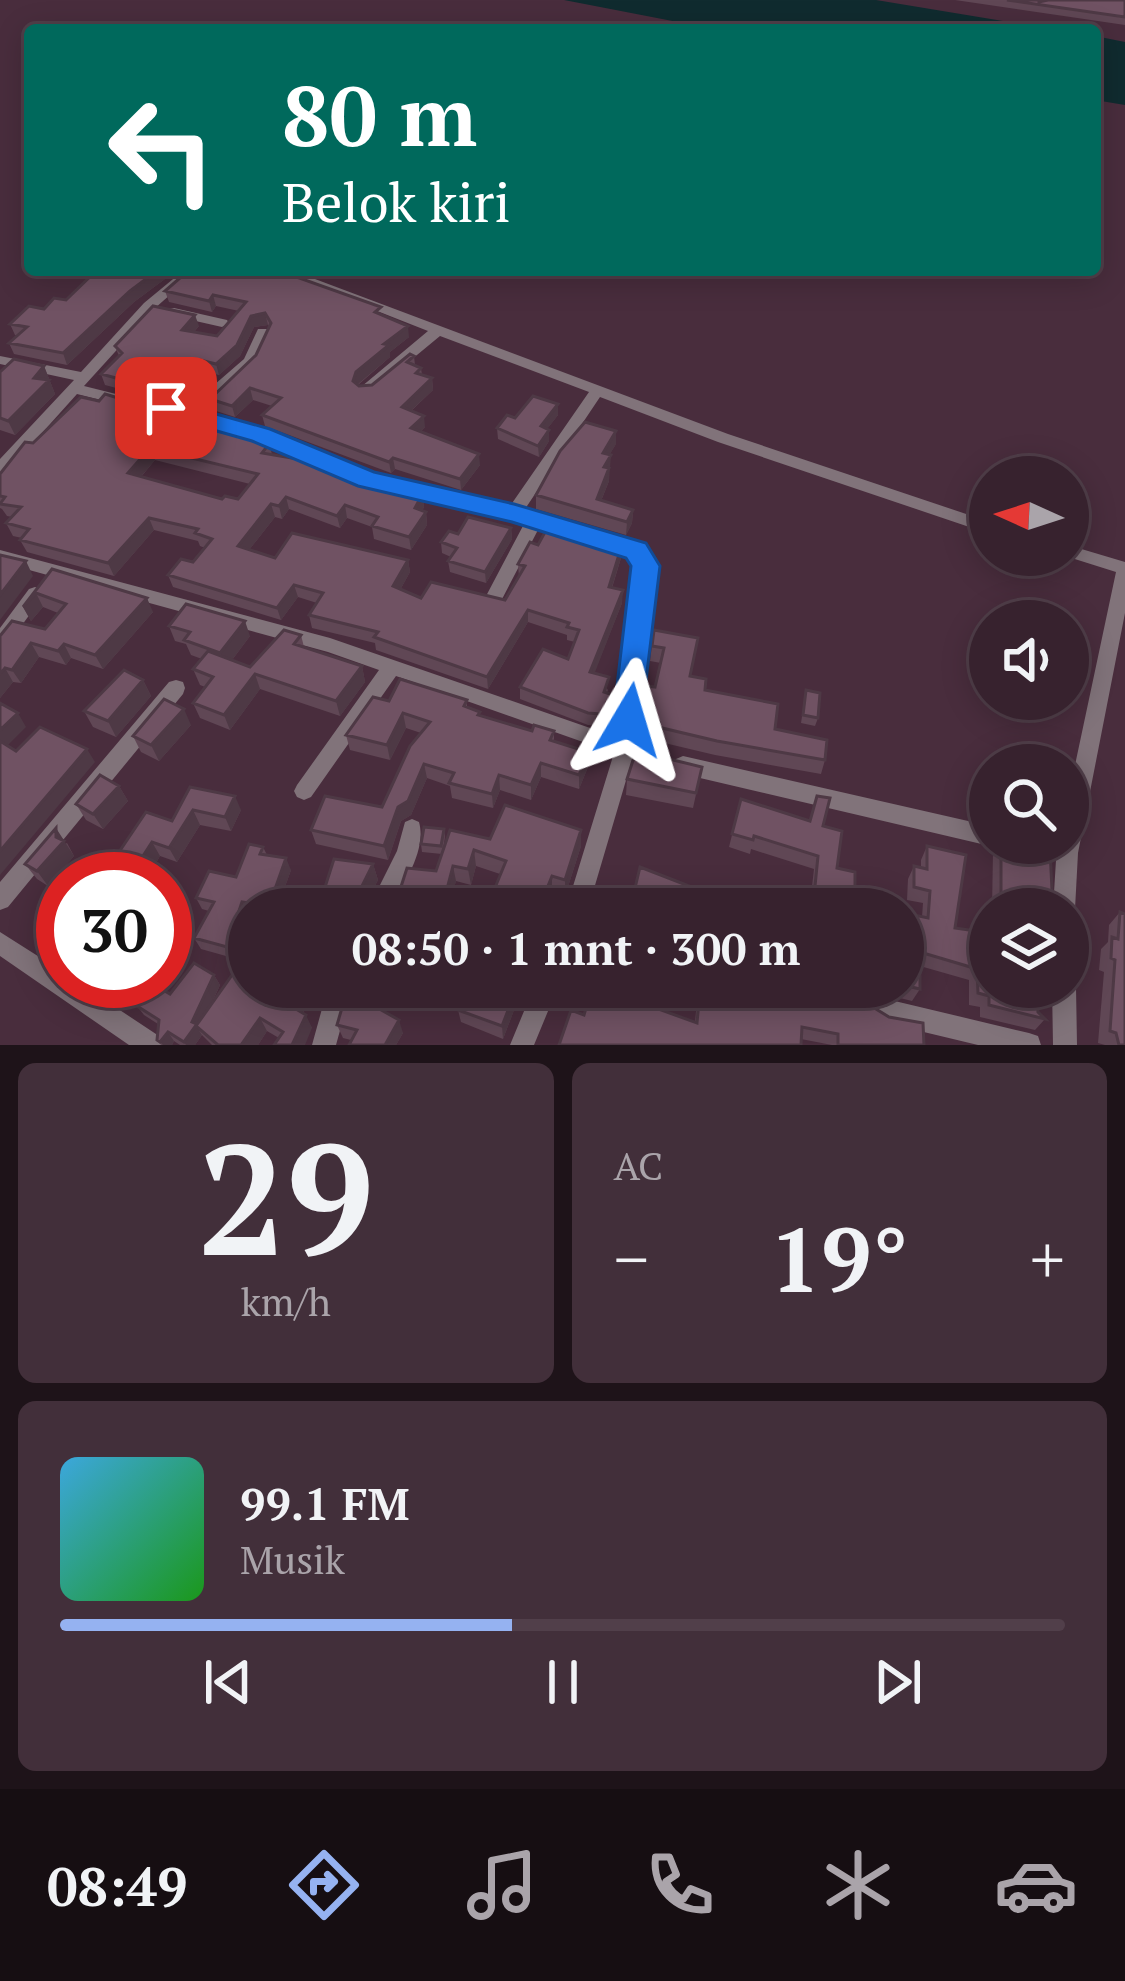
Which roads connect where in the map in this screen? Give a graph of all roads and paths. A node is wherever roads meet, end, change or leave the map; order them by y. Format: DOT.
graph roads {
  1 [pos="185,276"];
  2 [pos="295,276"];
  3 [pos="149,306"];
  4 [pos="222,323"];
  5 [pos="438,330"];
  6 [pos="263,332"];
  7 [pos="0,360"];
  8 [pos="77,382"];
  9 [pos="366,390"];
  10 [pos="597,391"];
  11 [pos="189,415"];
  12 [pos="2,464"];
  13 [pos="514,513"];
  14 [pos="536,520"];
  15 [pos="969,520"];
  16 [pos="0,556"];
  17 [pos="1089,558"];
  18 [pos="55,568"];
  19 [pos="1125,569"];
  20 [pos="494,598"];
  21 [pos="0,642"];
  22 [pos="391,668"];
  23 [pos="176,688"];
  24 [pos="1089,745"];
  25 [pos="625,752"];
  26 [pos="304,791"];
  27 [pos="412,829"];
  28 [pos="969,831"];
  29 [pos="389,888"];
  30 [pos="583,888"];
  31 [pos="0,899"];
  32 [pos="0,943"];
  33 [pos="334,1008"];
  34 [pos="538,1008"];
  35 [pos="1065,1008"];
  36 [pos="882,1010"];
  37 [pos="150,1045"];
  38 [pos="324,1045"];
  39 [pos="522,1045"];
  40 [pos="1028,1045"];
  41 [pos="1066,1045"];
  1 -- 3 [label="street"];
  2 -- 5 [label="street"];
  3 -- 4 [label="street"];
  3 -- 8 [label="street"];
  5 -- 9 [label="street"];
  5 -- 10 [label="street"];
  6 -- 11 [label="street"];
  7 -- 8 [label="street"];
  8 -- 11 [label="street"];
  8 -- 12 [label="street"];
  10 -- 13 [label="street"];
  10 -- 15 [label="street"];
  11 -- 13 [label="street"];
  13 -- 14 [label="street"];
  14 -- 20 [label="street"];
  14 -- 25 [label="street"];
  16 -- 18 [label="street"];
  17 -- 19 [label="street"];
  18 -- 21 [label="street"];
  18 -- 22 [label="street"];
  19 -- 24 [label="street"];
  22 -- 25 [label="street"];
  22 -- 26 [label="street"];
  23 -- 31 [label="street"];
  25 -- 28 [label="street"];
  25 -- 30 [label="street"];
  27 -- 29 [label="street"];
  32 -- 37 [label="street"];
  33 -- 38 [label="street"];
  34 -- 39 [label="street"];
  35 -- 41 [label="street"];
  36 -- 40 [label="street"];
}
